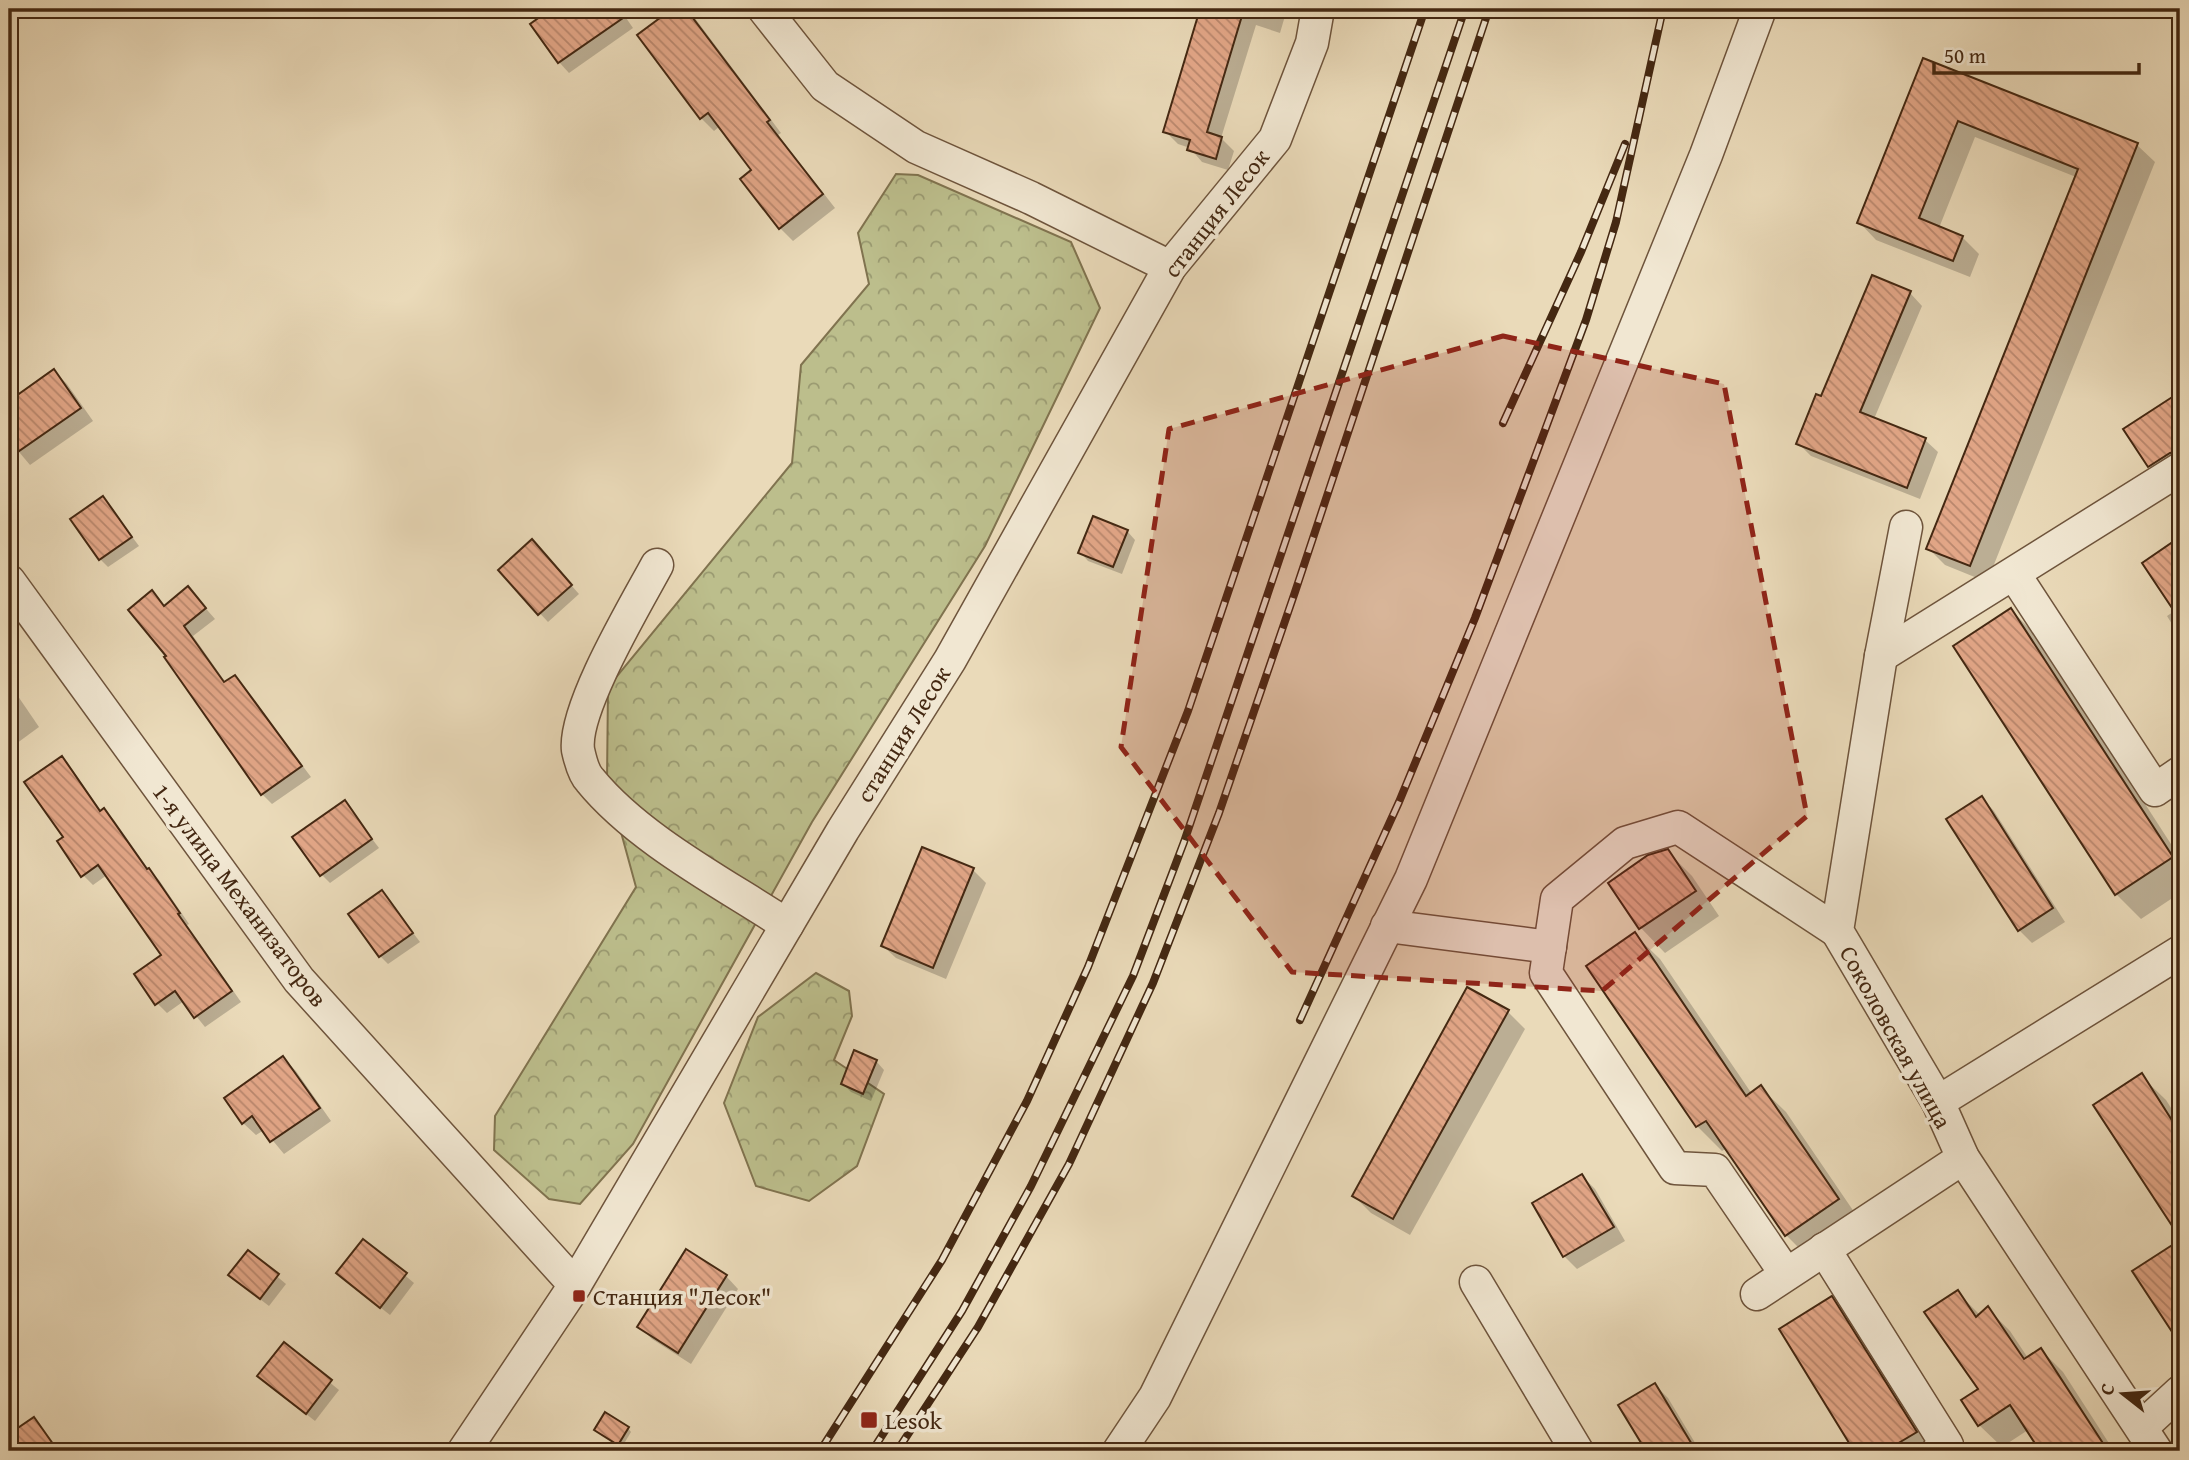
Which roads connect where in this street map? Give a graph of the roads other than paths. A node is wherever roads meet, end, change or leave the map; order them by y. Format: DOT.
graph roads {
  1 [pos="764,9"];
  2 [pos="1318,9"];
  3 [pos="1760,9"];
  4 [pos="1170,267"];
  5 [pos="2175,483"];
  6 [pos="1906,527"];
  7 [pos="657,565"];
  8 [pos="2014,574"];
  9 [pos="9,581"];
  10 [pos="1881,656"];
  11 [pos="2176,785"];
  12 [pos="787,925"];
  13 [pos="1387,926"];
  14 [pos="1837,931"];
  15 [pos="1550,947"];
  16 [pos="2180,952"];
  17 [pos="1938,1102"];
  18 [pos="1962,1158"];
  19 [pos="1824,1249"];
  20 [pos="1786,1275"];
  21 [pos="1476,1282"];
  22 [pos="575,1285"];
  23 [pos="1757,1294"];
  24 [pos="2180,1392"];
  25 [pos="2149,1439"];
  26 [pos="464,1451"];
  27 [pos="1118,1451"];
  28 [pos="1577,1451"];
  29 [pos="1938,1451"];
  1 -- 4 [label="street"];
  2 -- 4 [label="street, станция Лесок"];
  3 -- 13 [label="street"];
  4 -- 12 [label="street, станция Лесок"];
  5 -- 8 [label="street"];
  6 -- 10 [label="street, Соколовская улица"];
  7 -- 12 [label="street"];
  8 -- 10 [label="street"];
  8 -- 11 [label="street"];
  9 -- 22 [label="street, 1-я улица Механизаторов"];
  10 -- 14 [label="street, Соколовская улица"];
  12 -- 22 [label="street, станция Лесок"];
  13 -- 15 [label="street"];
  13 -- 27 [label="street"];
  14 -- 15 [label="street"];
  14 -- 17 [label="street, Соколовская улица"];
  15 -- 20 [label="street"];
  16 -- 17 [label="street"];
  17 -- 18 [label="street, Соколовская улица"];
  18 -- 19 [label="street"];
  18 -- 25 [label="street, Соколовская улица"];
  19 -- 20 [label="street"];
  19 -- 29 [label="street"];
  20 -- 23 [label="street"];
  21 -- 28 [label="street"];
  22 -- 26 [label="street, станция Лесок"];
  24 -- 25 [label="street"];
}
